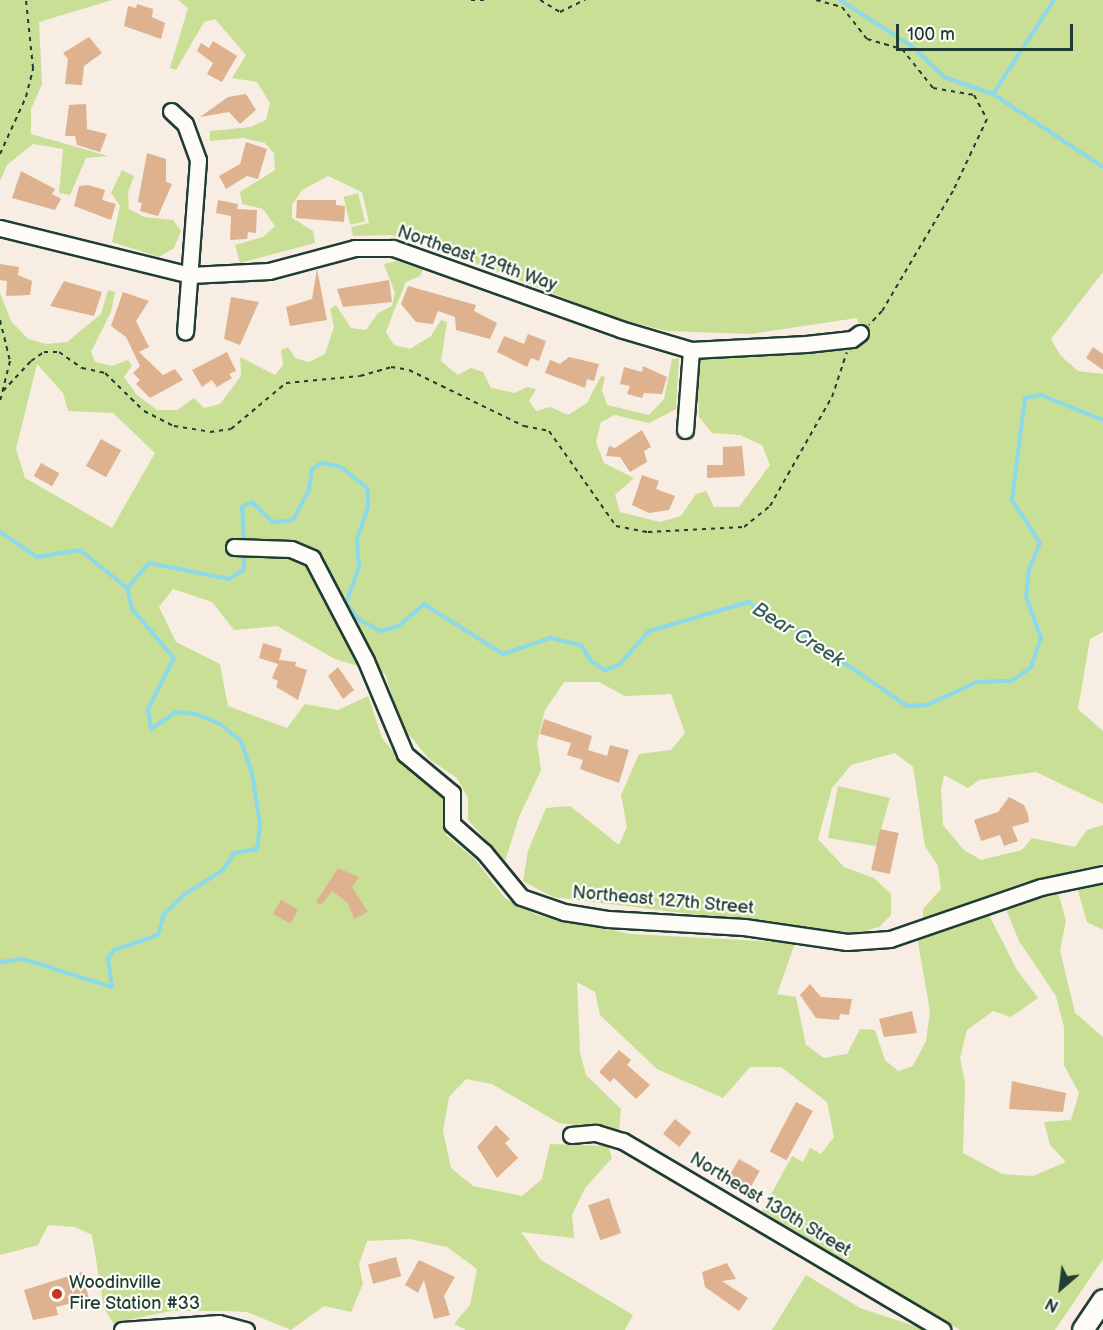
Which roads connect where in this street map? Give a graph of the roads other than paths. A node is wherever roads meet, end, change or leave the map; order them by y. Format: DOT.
graph roads {
  1 [pos="171,111"];
  2 [pos="0,228"];
  3 [pos="190,275"];
  4 [pos="185,332"];
  5 [pos="856,336"];
  6 [pos="691,350"];
  7 [pos="685,430"];
  8 [pos="234,547"];
  9 [pos="1103,874"];
  10 [pos="572,1135"];
  11 [pos="1103,1300"];
  12 [pos="244,1329"];
  13 [pos="122,1330"];
  14 [pos="942,1330"];
  15 [pos="1084,1330"];
  1 -- 3 [label="street"];
  2 -- 3 [label="street, Northeast 129th Way"];
  3 -- 4 [label="street"];
  3 -- 6 [label="street, Northeast 129th Way"];
  5 -- 6 [label="street"];
  6 -- 7 [label="street"];
  8 -- 9 [label="street, Northeast 127th Street"];
  10 -- 14 [label="street, Northeast 130th Street"];
  11 -- 15 [label="main road"];
  12 -- 13 [label="street"];
}
